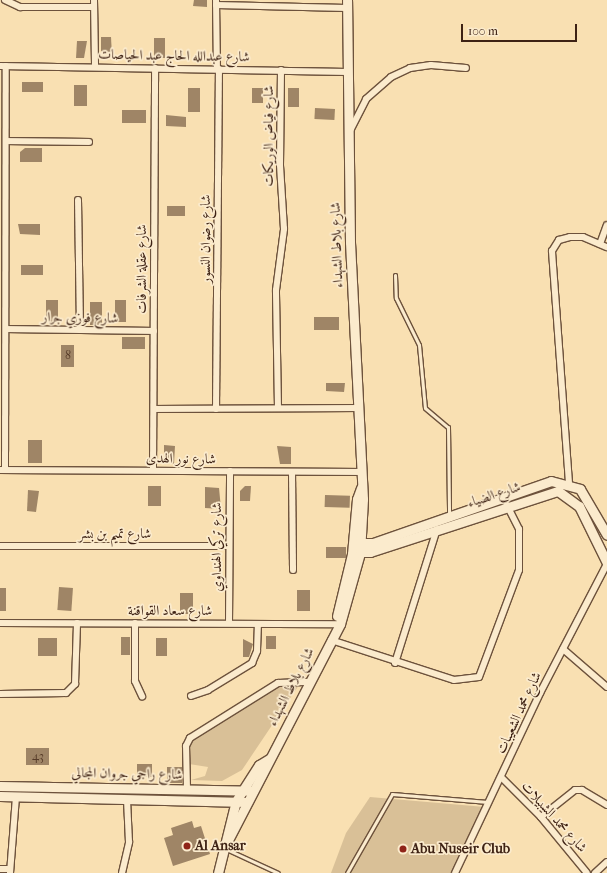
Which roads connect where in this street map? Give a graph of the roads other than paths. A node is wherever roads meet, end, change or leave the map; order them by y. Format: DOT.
graph roads {
  1 [pos="5,0"];
  2 [pos="216,2"];
  3 [pos="94,3"];
  4 [pos="347,4"];
  5 [pos="3,66"];
  6 [pos="95,67"];
  7 [pos="155,68"];
  8 [pos="466,68"];
  9 [pos="218,69"];
  10 [pos="281,70"];
  11 [pos="348,72"];
  12 [pos="348,135"];
  13 [pos="6,141"];
  14 [pos="89,142"];
  15 [pos="78,200"];
  16 [pos="607,225"];
  17 [pos="600,244"];
  18 [pos="607,246"];
  19 [pos="395,275"];
  20 [pos="7,329"];
  21 [pos="80,330"];
  22 [pos="154,331"];
  23 [pos="278,408"];
  24 [pos="358,408"];
  25 [pos="154,409"];
  26 [pos="216,409"];
  27 [pos="2,470"];
  28 [pos="153,470"];
  29 [pos="230,471"];
  30 [pos="292,472"];
  31 [pos="361,472"];
  32 [pos="569,483"];
  33 [pos="507,505"];
  34 [pos="449,516"];
  35 [pos="438,527"];
  36 [pos="607,535"];
  37 [pos="0,546"];
  38 [pos="229,546"];
  39 [pos="357,548"];
  40 [pos="607,564"];
  41 [pos="293,570"];
  42 [pos="0,623"];
  43 [pos="77,623"];
  44 [pos="135,623"];
  45 [pos="229,623"];
  46 [pos="258,624"];
  47 [pos="338,625"];
  48 [pos="331,640"];
  49 [pos="563,649"];
  50 [pos="395,663"];
  51 [pos="311,682"];
  52 [pos="607,687"];
  53 [pos="0,694"];
  54 [pos="142,696"];
  55 [pos="191,696"];
  56 [pos="269,759"];
  57 [pos="502,778"];
  58 [pos="0,786"];
  59 [pos="100,788"];
  60 [pos="187,789"];
  61 [pos="16,791"];
  62 [pos="242,791"];
  63 [pos="253,791"];
  64 [pos="0,796"];
  65 [pos="100,799"];
  66 [pos="127,799"];
  67 [pos="236,802"];
  68 [pos="247,802"];
  69 [pos="490,802"];
  70 [pos="607,805"];
  71 [pos="541,817"];
  72 [pos="225,846"];
  73 [pos="607,862"];
  74 [pos="0,869"];
  75 [pos="10,871"];
  76 [pos="122,873"];
  77 [pos="218,873"];
  78 [pos="278,873"];
  79 [pos="347,873"];
  80 [pos="455,873"];
  81 [pos="587,873"];
  82 [pos="595,873"];
  1 -- 3 [label="street"];
  2 -- 4 [label="street"];
  2 -- 9 [label="street, شارع رضوان النسور"];
  3 -- 6 [label="street"];
  4 -- 11 [label="street, شارع بلاط الشهداء"];
  5 -- 6 [label="street, شارع عبدالله الحاج عبد الحياصات"];
  5 -- 13 [label="street"];
  6 -- 7 [label="street, شارع عبدالله الحاج عبد الحياصات"];
  7 -- 9 [label="street, شارع عبدالله الحاج عبد الحياصات"];
  7 -- 22 [label="street, شارع عقلة الشرفات"];
  8 -- 12 [label="street"];
  9 -- 10 [label="street, شارع عبدالله الحاج عبد الحياصات"];
  9 -- 26 [label="street, شارع رضوان النسور"];
  10 -- 11 [label="street, شارع عبدالله الحاج عبد الحياصات"];
  10 -- 23 [label="street, شارع فياض الوريكات"];
  11 -- 12 [label="street, شارع بلاط الشهداء"];
  12 -- 24 [label="street, شارع بلاط الشهداء"];
  13 -- 14 [label="street"];
  13 -- 20 [label="street"];
  15 -- 21 [label="street"];
  16 -- 17 [label="street"];
  17 -- 18 [label="street"];
  17 -- 32 [label="street"];
  19 -- 34 [label="lane"];
  20 -- 21 [label="street, شارع فوزي جرار"];
  20 -- 27 [label="street"];
  21 -- 22 [label="street, شارع فوزي جرار"];
  22 -- 25 [label="street, شارع عقلة الشرفات"];
  23 -- 24 [label="street"];
  23 -- 26 [label="street"];
  24 -- 31 [label="street, شارع بلاط الشهداء"];
  25 -- 26 [label="street"];
  25 -- 28 [label="street, شارع عقلة الشرفات"];
  27 -- 28 [label="street, شارع نور الهدى"];
  28 -- 29 [label="street, شارع نور الهدى"];
  29 -- 30 [label="street, شارع نور الهدى"];
  29 -- 38 [label="street, شارع تركي الهنداوي"];
  30 -- 31 [label="street, شارع نور الهدى"];
  30 -- 41 [label="street"];
  31 -- 39 [label="street, شارع بلاط الشهداء"];
  32 -- 34 [label="street, شارع الضياء"];
  32 -- 36 [label="street"];
  33 -- 35 [label="street, شارع الضياء"];
  33 -- 40 [label="street, شارع الضياء"];
  33 -- 50 [label="street"];
  34 -- 39 [label="street, شارع الضياء"];
  35 -- 39 [label="street, شارع الضياء"];
  35 -- 50 [label="street"];
  37 -- 38 [label="street, شارع تميم بن بشر"];
  38 -- 45 [label="street, شارع تركي الهنداوي"];
  39 -- 47 [label="street, شارع بلاط الشهداء"];
  40 -- 49 [label="street, شارع محمد الشعيبات"];
  42 -- 43 [label="street, شارع سعاد القواقنة"];
  43 -- 44 [label="street, شارع سعاد القواقنة"];
  43 -- 53 [label="street"];
  44 -- 45 [label="street, شارع سعاد القواقنة"];
  44 -- 54 [label="street"];
  45 -- 46 [label="street, شارع سعاد القواقنة"];
  46 -- 47 [label="street, شارع سعاد القواقنة"];
  46 -- 55 [label="street"];
  47 -- 48 [label="street, شارع بلاط الشهداء"];
  48 -- 50 [label="street"];
  48 -- 51 [label="street, شارع بلاط الشهداء"];
  49 -- 52 [label="street"];
  49 -- 57 [label="street, شارع محمد الشعيبات"];
  51 -- 56 [label="street, شارع بلاط الشهداء"];
  51 -- 60 [label="street"];
  56 -- 62 [label="street, شارع بلاط الشهداء"];
  56 -- 63 [label="street, شارع بلاط الشهداء"];
  57 -- 69 [label="street, شارع محمد الشعيبات"];
  57 -- 71 [label="street, شارع محمد الشبيلات"];
  58 -- 61 [label="street, شارع راجي جروان المجالي"];
  59 -- 60 [label="street, شارع راجي جروان المجالي"];
  59 -- 61 [label="street, شارع راجي جروان المجالي"];
  59 -- 65 [label="street"];
  60 -- 62 [label="street, شارع راجي جروان المجالي"];
  61 -- 64 [label="street, شارع راجي جروان المجالي"];
  61 -- 65 [label="street, شارع راجي جروان المجالي"];
  61 -- 75 [label="street"];
  62 -- 63 [label="street, شارع راجي جروان المجالي"];
  62 -- 67 [label="street, شارع بلاط الشهداء"];
  63 -- 68 [label="street, شارع بلاط الشهداء"];
  65 -- 66 [label="street, شارع راجي جروان المجالي"];
  66 -- 67 [label="street, شارع راجي جروان المجالي"];
  66 -- 76 [label="street"];
  67 -- 68 [label="street, شارع راجي جروان المجالي"];
  67 -- 72 [label="street, شارع بلاط الشهداء"];
  68 -- 72 [label="street, شارع بلاط الشهداء"];
  69 -- 79 [label="lane"];
  69 -- 80 [label="street, شارع محمد الشعيبات"];
  70 -- 71 [label="street"];
  71 -- 81 [label="street, شارع محمد الشبيلات"];
  72 -- 77 [label="street, شارع بلاط الشهداء"];
  72 -- 78 [label="lane"];
  73 -- 82 [label="street"];
  74 -- 75 [label="street"];
}
